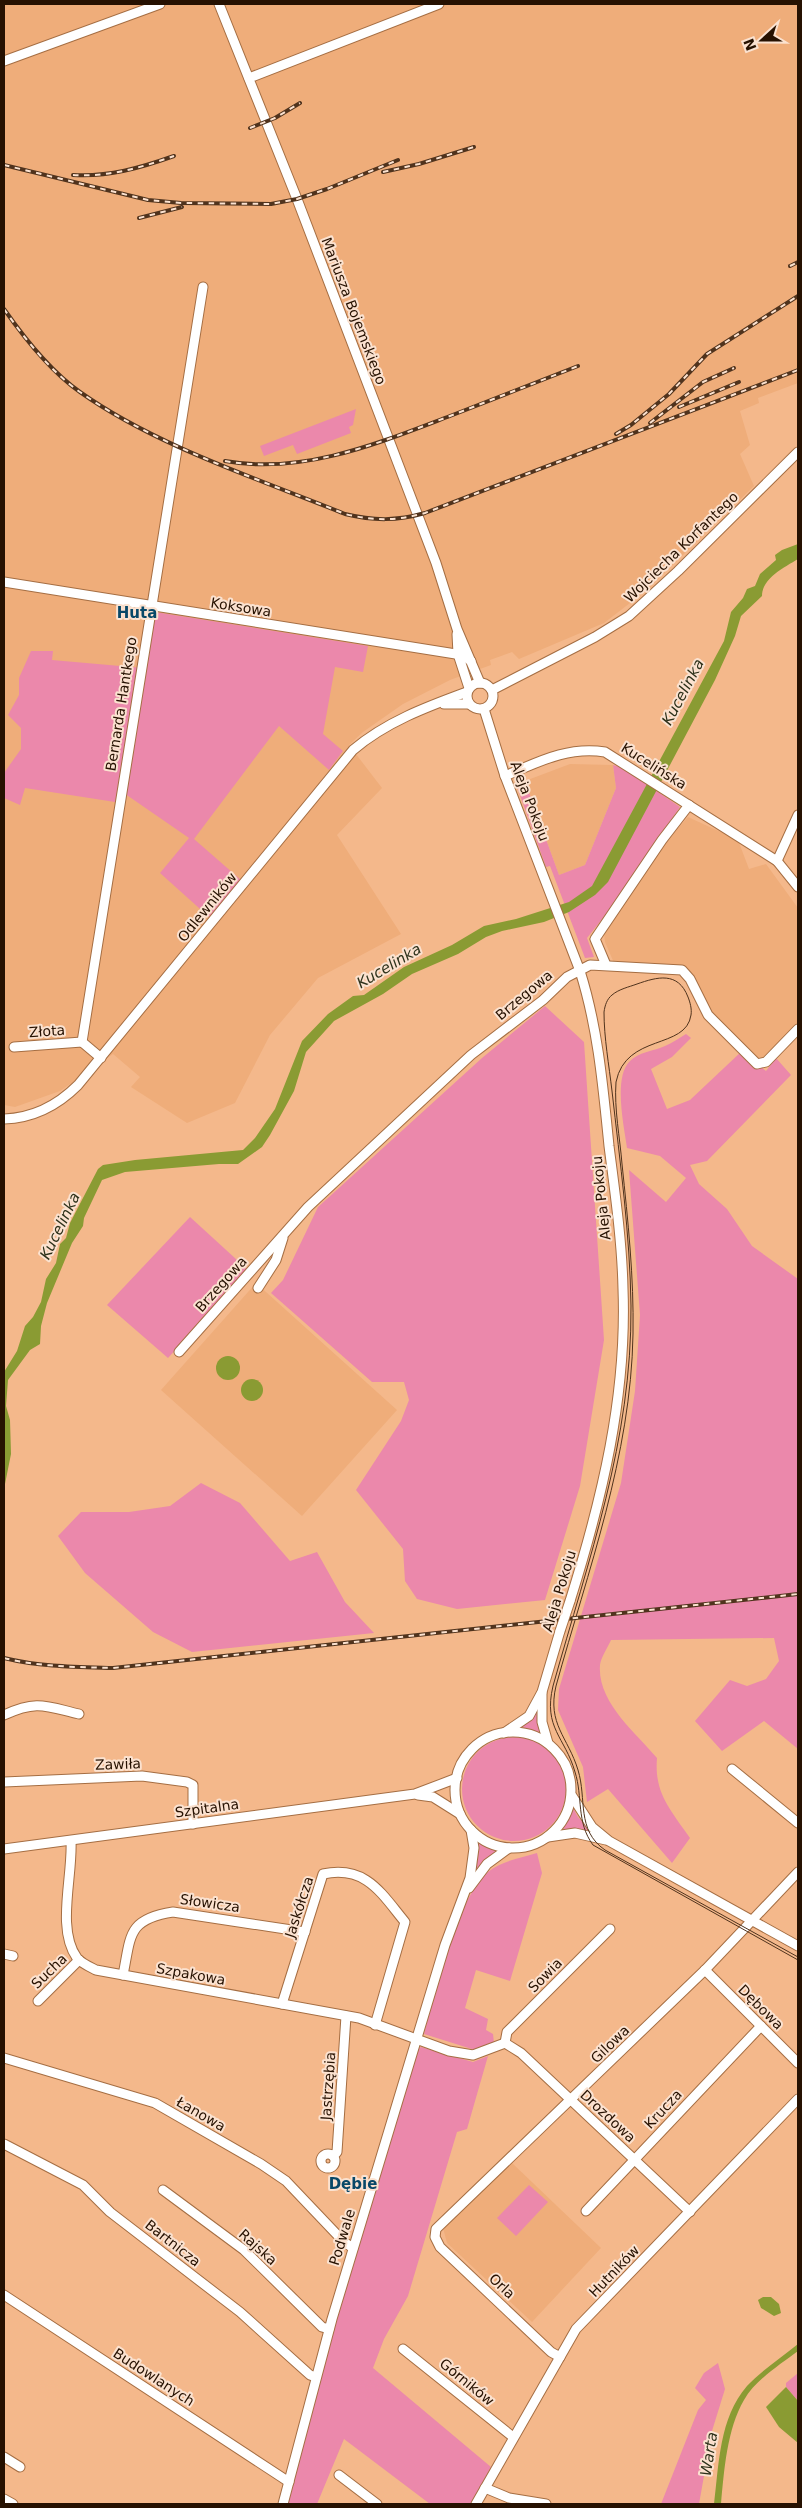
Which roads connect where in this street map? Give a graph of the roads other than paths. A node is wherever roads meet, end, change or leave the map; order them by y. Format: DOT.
graph roads {
  1 [pos="160,4"];
  2 [pos="219,4"];
  3 [pos="438,4"];
  4 [pos="4,60"];
  5 [pos="249,78"];
  6 [pos="203,287"];
  7 [pos="798,452"];
  8 [pos="4,582"];
  9 [pos="151,606"];
  10 [pos="457,629"];
  11 [pos="458,654"];
  12 [pos="471,662"];
  13 [pos="480,683"];
  14 [pos="468,690"];
  15 [pos="492,690"];
  16 [pos="430,704"];
  17 [pos="469,704"];
  18 [pos="484,709"];
  19 [pos="504,776"];
  20 [pos="689,805"];
  21 [pos="798,815"];
  22 [pos="777,861"];
  23 [pos="798,887"];
  24 [pos="606,965"];
  25 [pos="580,970"];
  26 [pos="798,1029"];
  27 [pos="82,1042"];
  28 [pos="14,1047"];
  29 [pos="101,1058"];
  30 [pos="4,1118"];
  31 [pos="283,1236"];
  32 [pos="258,1288"];
  33 [pos="178,1352"];
  34 [pos="542,1692"];
  35 [pos="78,1714"];
  36 [pos="4,1715"];
  37 [pos="504,1734"];
  38 [pos="548,1743"];
  39 [pos="732,1769"];
  40 [pos="458,1778"];
  41 [pos="4,1782"];
  42 [pos="415,1794"];
  43 [pos="572,1796"];
  44 [pos="460,1814"];
  45 [pos="193,1824"];
  46 [pos="798,1824"];
  47 [pos="471,1830"];
  48 [pos="546,1838"];
  49 [pos="70,1841"];
  50 [pos="609,1841"];
  51 [pos="509,1848"];
  52 [pos="4,1849"];
  53 [pos="798,1872"];
  54 [pos="464,1894"];
  55 [pos="752,1921"];
  56 [pos="610,1929"];
  57 [pos="305,1932"];
  58 [pos="798,1946"];
  59 [pos="79,1960"];
  60 [pos="705,1970"];
  61 [pos="123,1975"];
  62 [pos="38,2001"];
  63 [pos="282,2004"];
  64 [pos="346,2016"];
  65 [pos="375,2024"];
  66 [pos="761,2026"];
  67 [pos="418,2041"];
  68 [pos="505,2043"];
  69 [pos="4,2058"];
  70 [pos="798,2063"];
  71 [pos="798,2099"];
  72 [pos="571,2100"];
  73 [pos="4,2144"];
  74 [pos="333,2156"];
  75 [pos="634,2160"];
  76 [pos="163,2190"];
  77 [pos="586,2211"];
  78 [pos="690,2212"];
  79 [pos="436,2229"];
  80 [pos="353,2248"];
  81 [pos="4,2295"];
  82 [pos="329,2329"];
  83 [pos="403,2349"];
  84 [pos="560,2357"];
  85 [pos="316,2377"];
  86 [pos="513,2437"];
  87 [pos="4,2457"];
  88 [pos="20,2467"];
  89 [pos="339,2475"];
  90 [pos="289,2482"];
  91 [pos="485,2488"];
  92 [pos="4,2499"];
  93 [pos="14,2504"];
  94 [pos="282,2504"];
  95 [pos="377,2504"];
  96 [pos="476,2504"];
  97 [pos="546,2504"];
  1 -- 4 [label="street"];
  2 -- 5 [label="street, Mariusza Bojemskiego"];
  3 -- 5 [label="street"];
  5 -- 10 [label="street, Mariusza Bojemskiego"];
  6 -- 9 [label="street, Bernarda Hantkego"];
  7 -- 15 [label="street, Wojciecha Korfantego"];
  8 -- 9 [label="street, Koksowa"];
  9 -- 11 [label="street, Koksowa"];
  9 -- 27 [label="street, Bernarda Hantkego"];
  10 -- 11 [label="street, Mariusza Bojemskiego"];
  10 -- 12 [label="street, Mariusza Bojemskiego"];
  11 -- 12 [label="street, Koksowa"];
  11 -- 14 [label="street, Mariusza Bojemskiego"];
  12 -- 13 [label="street, Mariusza Bojemskiego"];
  13 -- 14 [label="street"];
  13 -- 15 [label="street"];
  14 -- 16 [label="street, Odlewników"];
  14 -- 17 [label="street"];
  15 -- 18 [label="street"];
  16 -- 17 [label="street, Odlewników"];
  16 -- 29 [label="street, Odlewników"];
  17 -- 18 [label="street"];
  18 -- 19 [label="street, Aleja Pokoju"];
  19 -- 20 [label="street, Kucelińska"];
  19 -- 25 [label="street, Aleja Pokoju"];
  20 -- 22 [label="street, Kucelińska"];
  20 -- 24 [label="street"];
  21 -- 22 [label="street"];
  22 -- 23 [label="street, Kucelińska"];
  24 -- 25 [label="street, Brzegowa"];
  24 -- 26 [label="street, Brzegowa"];
  25 -- 31 [label="street, Brzegowa"];
  25 -- 34 [label="street, Aleja Pokoju, bridge"];
  27 -- 28 [label="street, Złota"];
  27 -- 29 [label="street"];
  29 -- 30 [label="street, Odlewników"];
  31 -- 32 [label="street, Brzegowa"];
  31 -- 33 [label="street, Brzegowa"];
  34 -- 37 [label="street, Aleja Pokoju"];
  34 -- 38 [label="street, Aleja Pokoju"];
  35 -- 36 [label="street"];
  37 -- 38 [label="street"];
  37 -- 40 [label="street"];
  38 -- 43 [label="street"];
  39 -- 46 [label="street"];
  40 -- 42 [label="street, Szpitalna"];
  40 -- 44 [label="street"];
  41 -- 45 [label="street, Zawiła"];
  42 -- 44 [label="street, Szpitalna"];
  42 -- 45 [label="street, Szpitalna"];
  43 -- 48 [label="street"];
  43 -- 50 [label="street"];
  44 -- 47 [label="street"];
  45 -- 49 [label="street, Szpitalna"];
  47 -- 51 [label="street"];
  47 -- 54 [label="street, Podwale"];
  48 -- 50 [label="street"];
  48 -- 51 [label="street"];
  49 -- 52 [label="street, Szpitalna"];
  49 -- 59 [label="street"];
  50 -- 55 [label="street"];
  51 -- 54 [label="street, Podwale"];
  53 -- 55 [label="street, Gilowa"];
  54 -- 67 [label="street, Podwale"];
  55 -- 58 [label="street"];
  55 -- 60 [label="street, Gilowa"];
  56 -- 68 [label="street, Sowia"];
  57 -- 61 [label="street, Słowicza"];
  57 -- 63 [label="street, Jaskółcza"];
  57 -- 65 [label="street, Jaskółcza"];
  59 -- 61 [label="street, Szpakowa"];
  59 -- 62 [label="street, Sucha"];
  60 -- 66 [label="street, Dębowa"];
  60 -- 72 [label="street, Gilowa"];
  61 -- 63 [label="street, Szpakowa"];
  63 -- 64 [label="street, Szpakowa"];
  64 -- 65 [label="street, Szpakowa"];
  64 -- 74 [label="street, Jastrzębia"];
  65 -- 67 [label="street, Szpakowa"];
  66 -- 70 [label="street, Dębowa"];
  66 -- 75 [label="street, Krucza"];
  67 -- 68 [label="street, Szpakowa"];
  67 -- 80 [label="street, Podwale"];
  68 -- 72 [label="street, Drozdowa"];
  69 -- 80 [label="street, Łanowa"];
  71 -- 78 [label="street, Hutników"];
  72 -- 75 [label="street, Drozdowa"];
  72 -- 79 [label="street, Gilowa"];
  73 -- 85 [label="street, Bartnicza"];
  75 -- 77 [label="street, Krucza"];
  75 -- 78 [label="street, Drozdowa"];
  76 -- 82 [label="street, Rajska"];
  78 -- 84 [label="street, Hutników"];
  79 -- 84 [label="street, Orla"];
  80 -- 82 [label="street, Podwale"];
  81 -- 90 [label="street, Budowlanych"];
  82 -- 85 [label="street, Podwale"];
  83 -- 86 [label="street, Górników"];
  84 -- 86 [label="street, Hutników"];
  85 -- 90 [label="street, Podwale"];
  86 -- 91 [label="street, Hutników"];
  87 -- 88 [label="street"];
  89 -- 95 [label="street"];
  90 -- 94 [label="street, Podwale"];
  91 -- 96 [label="street, Hutników"];
  91 -- 97 [label="street"];
  92 -- 93 [label="street"];
}
